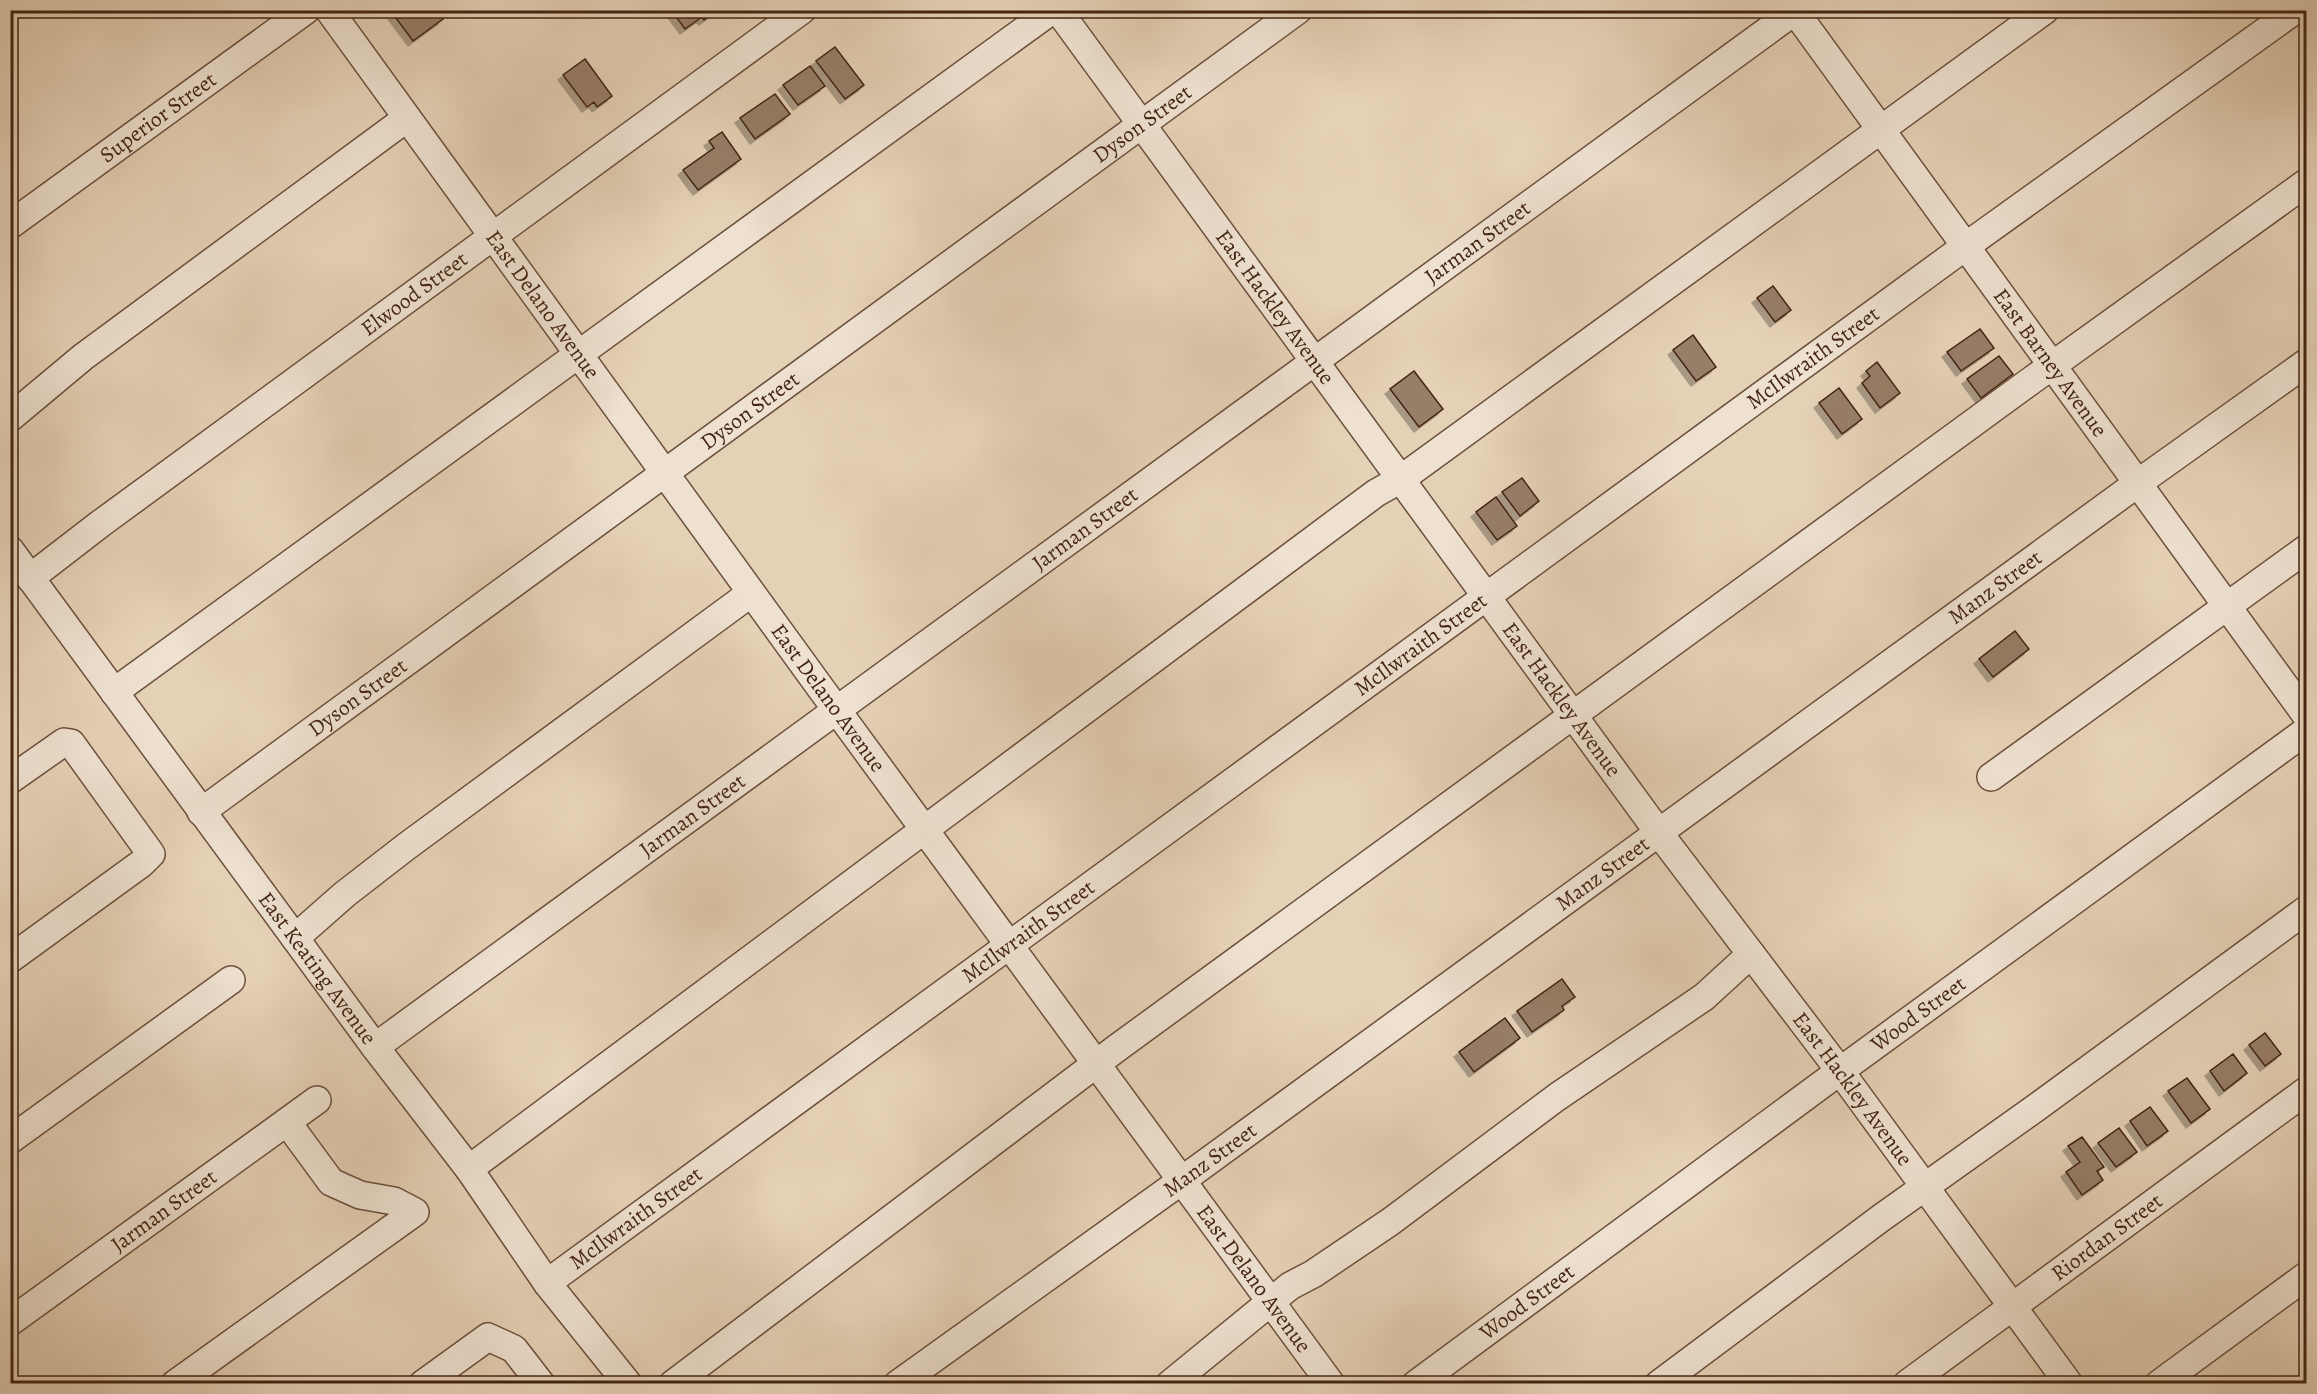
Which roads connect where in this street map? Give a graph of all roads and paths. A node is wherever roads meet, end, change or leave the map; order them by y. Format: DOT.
graph roads {
  1 [pos="306,10"];
  2 [pos="329,10"];
  3 [pos="802,10"];
  4 [pos="1052,10"];
  5 [pos="1058,10"];
  6 [pos="1298,10"];
  7 [pos="2044,10"];
  8 [pos="2295,10"];
  9 [pos="1795,11"];
  10 [pos="407,118"];
  11 [pos="1141,125"];
  12 [pos="1880,129"];
  13 [pos="2307,183"];
  14 [pos="10,225"];
  15 [pos="493,237"];
  16 [pos="1966,246"];
  17 [pos="578,354"];
  18 [pos="1314,361"];
  19 [pos="2307,363"];
  20 [pos="2053,365"];
  21 [pos="10,418"];
  22 [pos="665,474"];
  23 [pos="1401,479"];
  24 [pos="2138,483"];
  25 [pos="2307,549"];
  26 [pos="10,550"];
  27 [pos="30,578"];
  28 [pos="751,592"];
  29 [pos="1486,597"];
  30 [pos="2228,606"];
  31 [pos="114,692"];
  32 [pos="836,710"];
  33 [pos="1573,715"];
  34 [pos="2307,715"];
  35 [pos="2307,731"];
  36 [pos="1991,777"];
  37 [pos="10,780"];
  38 [pos="201,812"];
  39 [pos="924,829"];
  40 [pos="1659,833"];
  41 [pos="2307,909"];
  42 [pos="295,938"];
  43 [pos="1009,946"];
  44 [pos="1751,954"];
  45 [pos="10,959"];
  46 [pos="231,980"];
  47 [pos="375,1047"];
  48 [pos="1096,1064"];
  49 [pos="1840,1071"];
  50 [pos="2307,1091"];
  51 [pos="317,1100"];
  52 [pos="287,1122"];
  53 [pos="10,1140"];
  54 [pos="469,1169"];
  55 [pos="1181,1181"];
  56 [pos="1925,1187"];
  57 [pos="2307,1276"];
  58 [pos="547,1282"];
  59 [pos="1270,1301"];
  60 [pos="2013,1306"];
  61 [pos="10,1322"];
  62 [pos="175,1383"];
  63 [pos="423,1383"];
  64 [pos="541,1383"];
  65 [pos="628,1383"];
  66 [pos="673,1383"];
  67 [pos="898,1383"];
  68 [pos="1170,1383"];
  69 [pos="1331,1383"];
  70 [pos="1416,1383"];
  71 [pos="1659,1383"];
  72 [pos="1907,1383"];
  73 [pos="2069,1383"];
  74 [pos="2159,1383"];
  1 -- 14 [label="street, Superior Street"];
  2 -- 10 [label="street, East Delano Avenue"];
  3 -- 15 [label="street, Elwood Street"];
  4 -- 17 [label="street"];
  5 -- 11 [label="street, East Hackley Avenue"];
  6 -- 11 [label="street, Dyson Street"];
  7 -- 12 [label="street"];
  8 -- 16 [label="street, McIlwraith Street"];
  9 -- 12 [label="street, East Barney Avenue"];
  9 -- 18 [label="street, Jarman Street"];
  10 -- 15 [label="street, East Delano Avenue"];
  10 -- 21 [label="street"];
  11 -- 18 [label="street, East Hackley Avenue"];
  11 -- 22 [label="street, Dyson Street"];
  12 -- 16 [label="street, East Barney Avenue"];
  12 -- 23 [label="street"];
  13 -- 20 [label="street"];
  15 -- 17 [label="street, East Delano Avenue"];
  15 -- 27 [label="street, Elwood Street"];
  16 -- 20 [label="street, East Barney Avenue"];
  16 -- 29 [label="street, McIlwraith Street"];
  17 -- 22 [label="street, East Delano Avenue"];
  17 -- 31 [label="street"];
  18 -- 23 [label="street, East Hackley Avenue"];
  18 -- 32 [label="street, Jarman Street"];
  19 -- 24 [label="street, Manz Street"];
  20 -- 24 [label="street, East Barney Avenue"];
  20 -- 33 [label="street"];
  22 -- 28 [label="street, East Delano Avenue"];
  22 -- 38 [label="street, Dyson Street"];
  23 -- 29 [label="street, East Hackley Avenue"];
  23 -- 39 [label="street"];
  24 -- 30 [label="street, East Barney Avenue"];
  24 -- 40 [label="street, Manz Street"];
  25 -- 30 [label="street"];
  26 -- 27 [label="street, East Keating Avenue"];
  27 -- 31 [label="street, East Keating Avenue"];
  28 -- 32 [label="street, East Delano Avenue"];
  28 -- 42 [label="street"];
  29 -- 33 [label="street, East Hackley Avenue"];
  29 -- 43 [label="street, McIlwraith Street"];
  30 -- 34 [label="street, East Barney Avenue"];
  30 -- 36 [label="street"];
  31 -- 38 [label="street, East Keating Avenue"];
  32 -- 39 [label="street, East Delano Avenue"];
  32 -- 47 [label="street, Jarman Street"];
  33 -- 40 [label="street, East Hackley Avenue"];
  33 -- 48 [label="street"];
  35 -- 49 [label="street, Wood Street"];
  37 -- 45 [label="street"];
  38 -- 42 [label="street, East Keating Avenue"];
  39 -- 43 [label="street, East Delano Avenue"];
  39 -- 54 [label="street"];
  40 -- 44 [label="street, East Hackley Avenue"];
  40 -- 55 [label="street, Manz Street"];
  41 -- 56 [label="street"];
  42 -- 47 [label="street, East Keating Avenue"];
  43 -- 48 [label="street, East Delano Avenue"];
  43 -- 58 [label="street, McIlwraith Street"];
  44 -- 49 [label="street, East Hackley Avenue"];
  44 -- 59 [label="street"];
  46 -- 53 [label="street"];
  47 -- 54 [label="street, East Keating Avenue"];
  48 -- 55 [label="street, East Delano Avenue"];
  48 -- 66 [label="street"];
  49 -- 56 [label="street, East Hackley Avenue"];
  49 -- 70 [label="street, Wood Street"];
  50 -- 60 [label="street, Riordan Street"];
  51 -- 52 [label="street, Jarman Street"];
  52 -- 61 [label="street, Jarman Street"];
  52 -- 62 [label="street"];
  54 -- 58 [label="street, East Keating Avenue"];
  55 -- 59 [label="street, East Delano Avenue"];
  55 -- 67 [label="street, Manz Street"];
  56 -- 60 [label="street, East Hackley Avenue"];
  56 -- 71 [label="street"];
  57 -- 74 [label="street"];
  58 -- 65 [label="street, East Keating Avenue"];
  59 -- 68 [label="street"];
  59 -- 69 [label="street, East Delano Avenue"];
  60 -- 72 [label="street, Riordan Street"];
  60 -- 73 [label="street, East Hackley Avenue"];
  63 -- 64 [label="street"];
}
